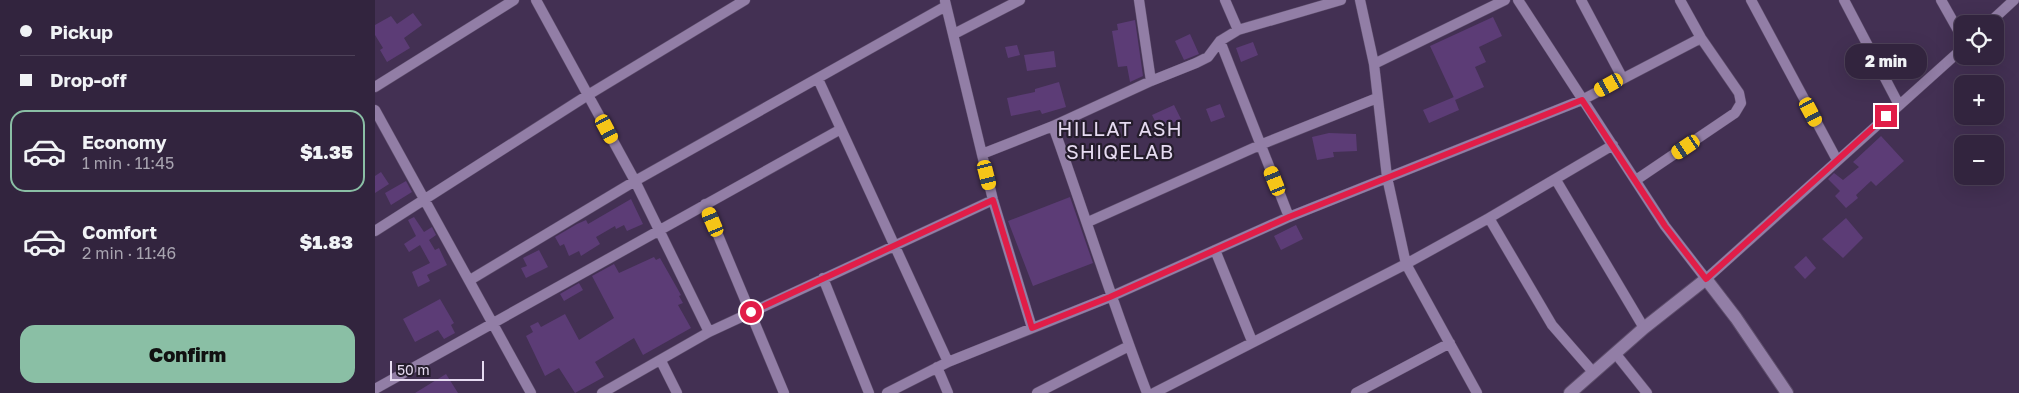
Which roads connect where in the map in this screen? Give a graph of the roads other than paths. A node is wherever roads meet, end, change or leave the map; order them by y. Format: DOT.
graph roads {
  1 [pos="514,0"];
  2 [pos="536,0"];
  3 [pos="745,0"];
  4 [pos="1020,0"];
  5 [pos="1139,0"];
  6 [pos="1225,0"];
  7 [pos="1341,0"];
  8 [pos="1360,0"];
  9 [pos="1505,0"];
  10 [pos="1518,0"];
  11 [pos="1581,0"];
  12 [pos="1681,0"];
  13 [pos="1751,0"];
  14 [pos="1844,0"];
  15 [pos="1941,0"];
  16 [pos="2014,0"];
  17 [pos="946,3"];
  18 [pos="1998,15"];
  19 [pos="1954,23"];
  20 [pos="1238,30"];
  21 [pos="954,34"];
  22 [pos="1701,38"];
  23 [pos="1220,41"];
  24 [pos="1954,56"];
  25 [pos="1374,64"];
  26 [pos="1622,77"];
  27 [pos="819,79"];
  28 [pos="1151,81"];
  29 [pos="375,87"];
  30 [pos="588,95"];
  31 [pos="1377,98"];
  32 [pos="1582,100"];
  33 [pos="1899,105"];
  34 [pos="375,110"];
  35 [pos="1053,126"];
  36 [pos="841,128"];
  37 [pos="1260,145"];
  38 [pos="1613,145"];
  39 [pos="982,154"];
  40 [pos="1837,160"];
  41 [pos="1387,177"];
  42 [pos="1555,180"];
  43 [pos="1636,180"];
  44 [pos="635,181"];
  45 [pos="425,200"];
  46 [pos="993,200"];
  47 [pos="705,204"];
  48 [pos="1289,217"];
  49 [pos="1489,218"];
  50 [pos="1088,222"];
  51 [pos="660,229"];
  52 [pos="375,231"];
  53 [pos="895,244"];
  54 [pos="1215,250"];
  55 [pos="1406,264"];
  56 [pos="823,278"];
  57 [pos="1706,279"];
  58 [pos="470,280"];
  59 [pos="1110,297"];
  60 [pos="751,312"];
  61 [pos="493,323"];
  62 [pos="1032,328"];
  63 [pos="1644,328"];
  64 [pos="709,332"];
  65 [pos="1252,341"];
  66 [pos="1450,344"];
  67 [pos="1129,346"];
  68 [pos="1615,353"];
  69 [pos="661,361"];
  70 [pos="948,362"];
  71 [pos="937,367"];
  72 [pos="1593,372"];
  73 [pos="376,387"];
  74 [pos="1053,389"];
  75 [pos="531,393"];
  76 [pos="602,393"];
  77 [pos="677,393"];
  78 [pos="784,393"];
  79 [pos="869,393"];
  80 [pos="887,393"];
  81 [pos="949,393"];
  82 [pos="1037,393"];
  83 [pos="1147,393"];
  84 [pos="1154,393"];
  85 [pos="1356,393"];
  86 [pos="1477,393"];
  87 [pos="1571,393"];
  88 [pos="1647,393"];
  89 [pos="1787,393"];
  1 -- 29 [label="street"];
  2 -- 30 [label="street"];
  3 -- 30 [label="street"];
  4 -- 21 [label="street"];
  5 -- 28 [label="street"];
  6 -- 20 [label="street"];
  7 -- 20 [label="street"];
  8 -- 25 [label="street"];
  9 -- 25 [label="street"];
  10 -- 32 [label="street"];
  11 -- 26 [label="street"];
  12 -- 22 [label="street"];
  13 -- 40 [label="street"];
  14 -- 33 [label="street"];
  15 -- 19 [label="street"];
  16 -- 18 [label="street"];
  17 -- 21 [label="street"];
  17 -- 27 [label="street"];
  20 -- 23 [label="street"];
  21 -- 39 [label="street"];
  22 -- 26 [label="street"];
  22 -- 43 [label="street"];
  23 -- 28 [label="street"];
  23 -- 37 [label="street"];
  24 -- 33 [label="street"];
  25 -- 31 [label="street"];
  26 -- 32 [label="street"];
  27 -- 36 [label="street"];
  27 -- 44 [label="street"];
  28 -- 35 [label="street"];
  30 -- 44 [label="street"];
  30 -- 45 [label="street"];
  31 -- 37 [label="street"];
  31 -- 41 [label="street"];
  32 -- 38 [label="street"];
  32 -- 41 [label="street"];
  33 -- 40 [label="street"];
  34 -- 45 [label="street"];
  35 -- 39 [label="street"];
  35 -- 50 [label="street"];
  36 -- 47 [label="street"];
  36 -- 53 [label="street"];
  37 -- 48 [label="street"];
  37 -- 50 [label="street"];
  38 -- 42 [label="street"];
  38 -- 43 [label="street"];
  39 -- 46 [label="street"];
  40 -- 57 [label="street"];
  41 -- 48 [label="street"];
  41 -- 55 [label="street"];
  42 -- 49 [label="street"];
  42 -- 63 [label="street"];
  43 -- 57 [label="street"];
  44 -- 51 [label="street"];
  44 -- 58 [label="street"];
  45 -- 52 [label="street"];
  45 -- 58 [label="street"];
  46 -- 53 [label="street"];
  46 -- 62 [label="street"];
  47 -- 51 [label="street"];
  47 -- 60 [label="street"];
  48 -- 54 [label="street"];
  49 -- 55 [label="street"];
  49 -- 72 [label="street"];
  50 -- 59 [label="street"];
  51 -- 61 [label="street"];
  51 -- 64 [label="street"];
  53 -- 56 [label="street"];
  53 -- 70 [label="street"];
  54 -- 59 [label="street"];
  54 -- 65 [label="street"];
  55 -- 65 [label="street"];
  55 -- 66 [label="street"];
  56 -- 60 [label="street"];
  56 -- 79 [label="street"];
  57 -- 63 [label="street"];
  57 -- 89 [label="street"];
  58 -- 61 [label="street"];
  59 -- 62 [label="street"];
  59 -- 67 [label="street"];
  60 -- 64 [label="street"];
  60 -- 78 [label="street"];
  61 -- 73 [label="street"];
  61 -- 75 [label="street"];
  62 -- 70 [label="street"];
  63 -- 68 [label="street"];
  64 -- 69 [label="street"];
  65 -- 84 [label="street"];
  66 -- 85 [label="street"];
  66 -- 86 [label="street"];
  67 -- 74 [label="street"];
  67 -- 83 [label="street"];
  68 -- 72 [label="street"];
  68 -- 88 [label="street"];
  69 -- 76 [label="street"];
  69 -- 77 [label="street"];
  70 -- 71 [label="street"];
  71 -- 80 [label="street"];
  71 -- 81 [label="street"];
  72 -- 87 [label="street"];
  74 -- 82 [label="street"];
}
